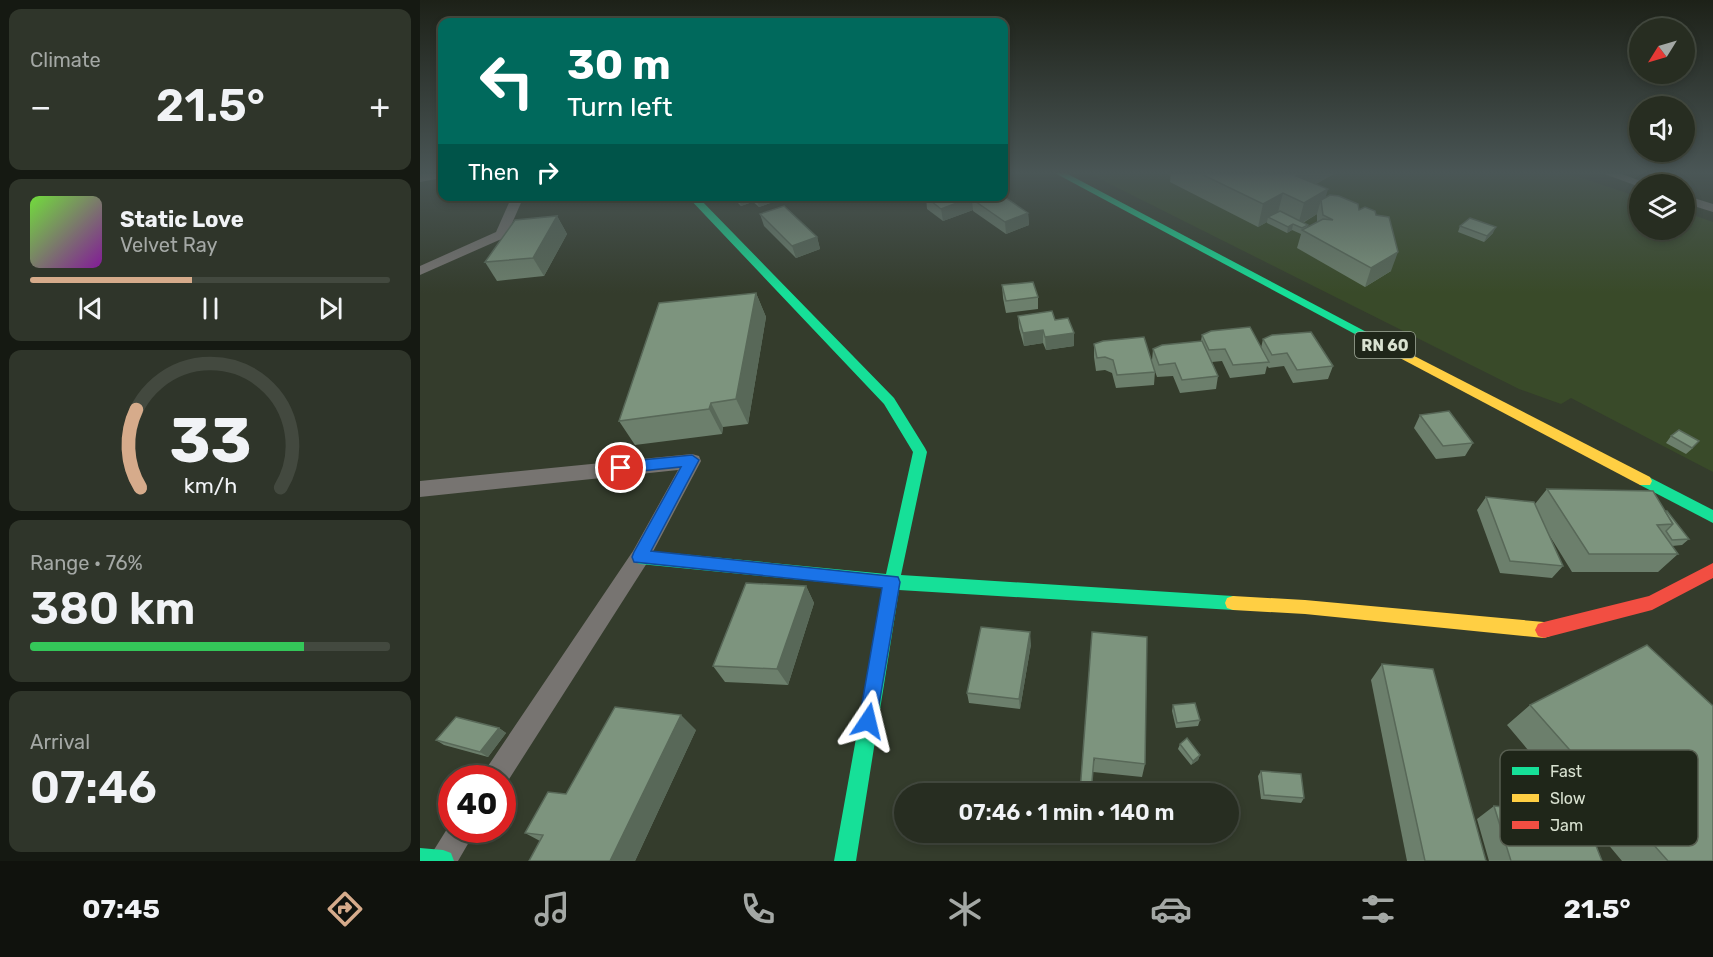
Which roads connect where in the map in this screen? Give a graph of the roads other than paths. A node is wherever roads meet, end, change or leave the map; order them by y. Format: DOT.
graph roads {
  1 [pos="511,212"];
  2 [pos="707,212"];
  3 [pos="1133,212"];
  4 [pos="420,271"];
  5 [pos="420,489"];
  6 [pos="1713,517"];
  7 [pos="640,557"];
  8 [pos="1713,570"];
  9 [pos="892,582"];
  10 [pos="504,765"];
  11 [pos="454,843"];
  12 [pos="420,859"];
  13 [pos="442,861"];
  14 [pos="845,861"];
  1 -- 4 [label="street"];
  2 -- 9 [label="street"];
  3 -- 6 [label="street, RN 60"];
  5 -- 7 [label="street"];
  7 -- 9 [label="street"];
  7 -- 10 [label="street"];
  8 -- 9 [label="street"];
  9 -- 14 [label="street"];
  11 -- 13 [label="street"];
  12 -- 13 [label="street"];
}
